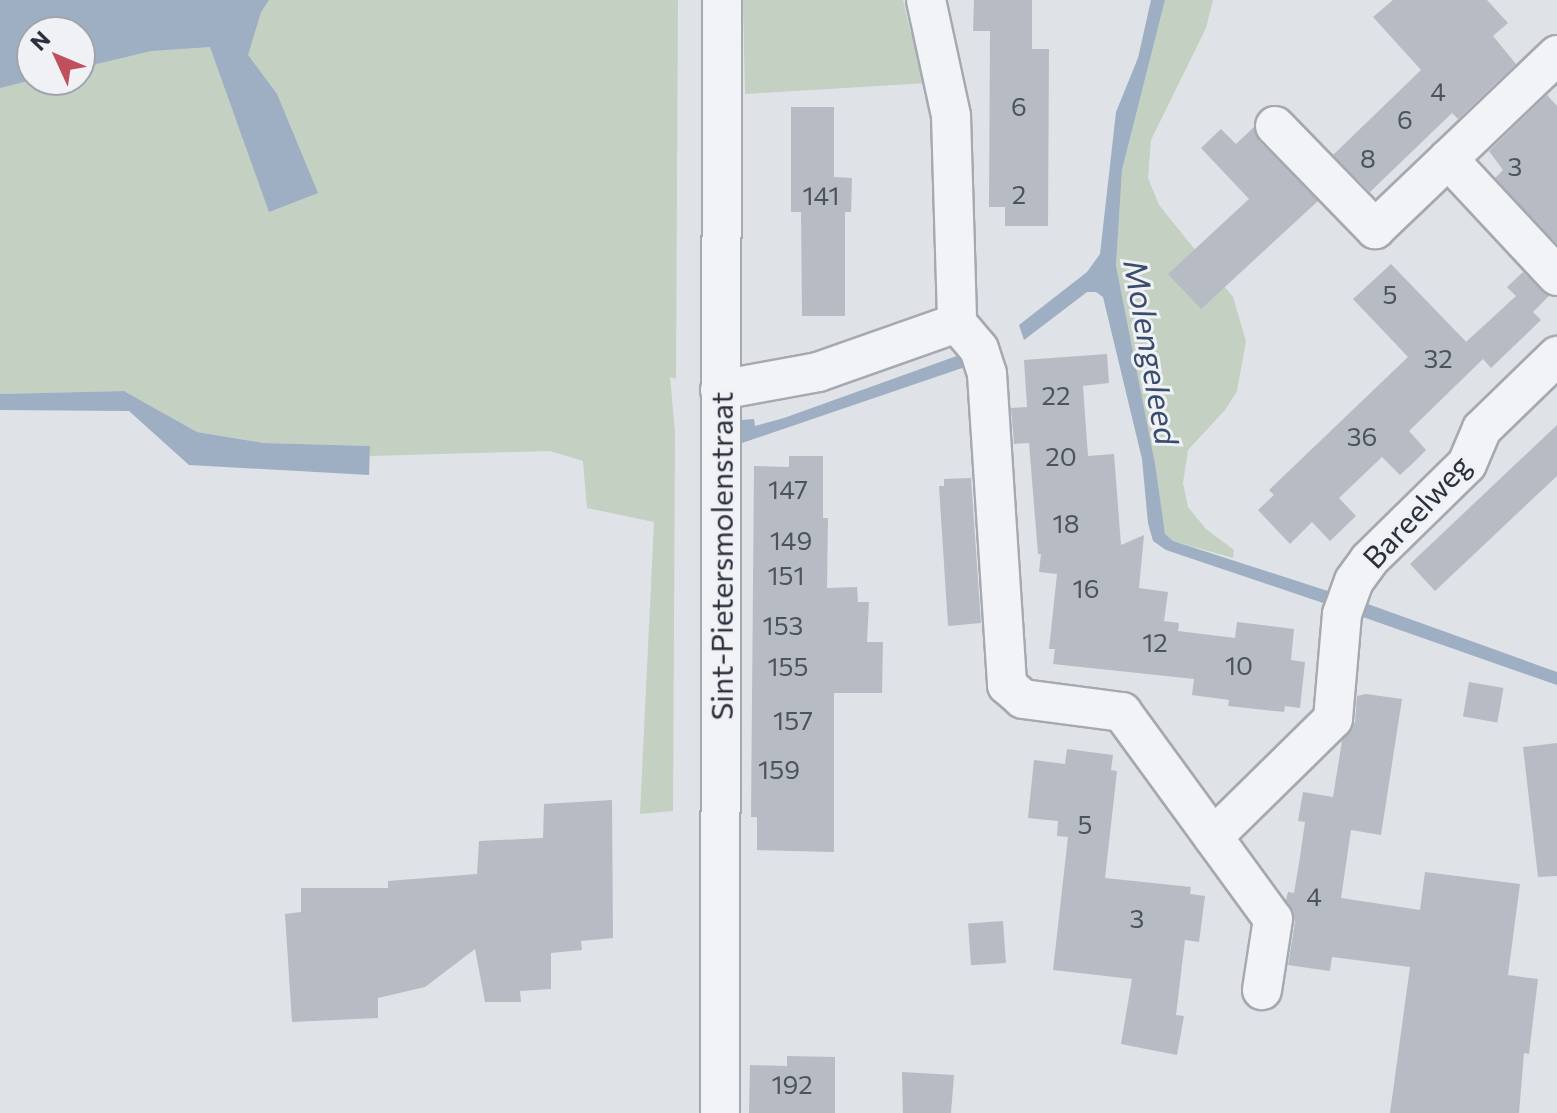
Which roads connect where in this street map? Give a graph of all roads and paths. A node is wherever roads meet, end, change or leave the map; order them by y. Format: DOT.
graph roads {
  1 [pos="722,0"];
  2 [pos="926,0"];
  3 [pos="1557,55"];
  4 [pos="1275,126"];
  5 [pos="1448,159"];
  6 [pos="1557,276"];
  7 [pos="957,323"];
  8 [pos="1557,356"];
  9 [pos="720,390"];
  10 [pos="1213,837"];
  11 [pos="1262,990"];
  12 [pos="720,1113"];
  1 -- 9 [label="street, Sint-Pietersmolenstraat"];
  2 -- 7 [label="street"];
  3 -- 5 [label="street"];
  4 -- 5 [label="street"];
  5 -- 6 [label="street"];
  7 -- 9 [label="street"];
  7 -- 10 [label="street"];
  8 -- 10 [label="street, Bareelweg"];
  9 -- 12 [label="street, Sint-Pietersmolenstraat"];
  10 -- 11 [label="street"];
}
